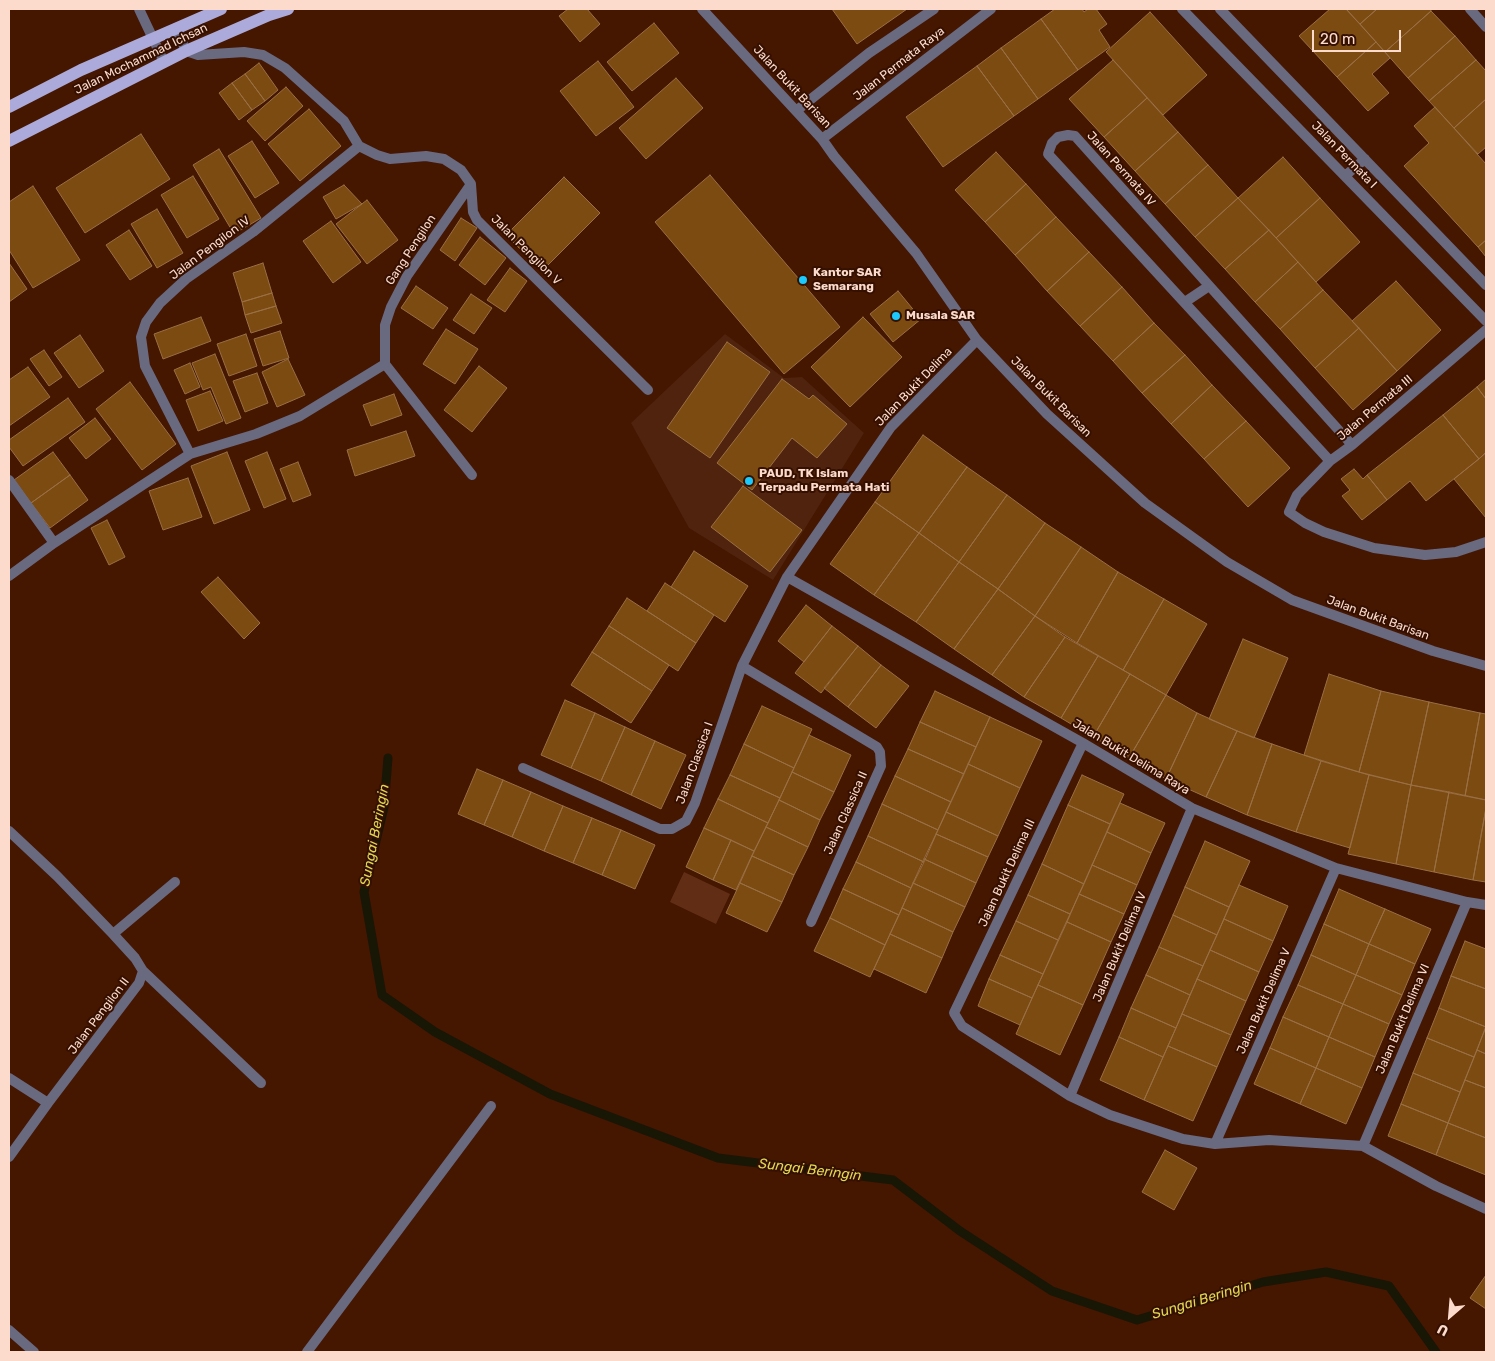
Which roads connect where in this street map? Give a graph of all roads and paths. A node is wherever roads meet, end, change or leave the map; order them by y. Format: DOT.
graph roads {
  1 [pos="139,9"];
  2 [pos="221,9"];
  3 [pos="288,9"];
  4 [pos="702,9"];
  5 [pos="934,9"];
  6 [pos="991,9"];
  7 [pos="1182,9"];
  8 [pos="1220,9"];
  9 [pos="1470,9"];
  10 [pos="1486,27"];
  11 [pos="176,28"];
  12 [pos="153,38"];
  13 [pos="186,51"];
  14 [pos="164,62"];
  15 [pos="9,108"];
  16 [pos="796,111"];
  17 [pos="822,139"];
  18 [pos="9,141"];
  19 [pos="359,146"];
  20 [pos="1365,159"];
  21 [pos="1346,175"];
  22 [pos="471,184"];
  23 [pos="1486,285"];
  24 [pos="1210,286"];
  25 [pos="1185,302"];
  26 [pos="1486,321"];
  27 [pos="1486,330"];
  28 [pos="977,340"];
  29 [pos="385,364"];
  30 [pos="648,390"];
  31 [pos="1352,445"];
  32 [pos="190,454"];
  33 [pos="1330,461"];
  34 [pos="472,475"];
  35 [pos="9,480"];
  36 [pos="1486,542"];
  37 [pos="54,543"];
  38 [pos="9,576"];
  39 [pos="787,577"];
  40 [pos="742,666"];
  41 [pos="1486,666"];
  42 [pos="1082,742"];
  43 [pos="523,768"];
  44 [pos="1192,808"];
  45 [pos="9,831"];
  46 [pos="1336,868"];
  47 [pos="175,882"];
  48 [pos="1467,902"];
  49 [pos="1486,905"];
  50 [pos="810,922"];
  51 [pos="113,934"];
  52 [pos="143,971"];
  53 [pos="9,1078"];
  54 [pos="262,1083"];
  55 [pos="1070,1096"];
  56 [pos="48,1102"];
  57 [pos="491,1106"];
  58 [pos="1215,1144"];
  59 [pos="1363,1146"];
  60 [pos="9,1157"];
  61 [pos="1486,1209"];
  62 [pos="9,1330"];
  63 [pos="34,1352"];
  64 [pos="307,1352"];
  1 -- 12 [label="street"];
  2 -- 11 [label="main road, Jalan Mochammad Ichsan"];
  3 -- 13 [label="main road, Jalan Mochammad Ichsan"];
  4 -- 16 [label="street, Jalan Bukit Barisan"];
  5 -- 16 [label="street, Jalan Permata Raya"];
  6 -- 17 [label="street, Jalan Permata Raya"];
  7 -- 21 [label="street, Jalan Permata I"];
  8 -- 20 [label="street, Jalan Permata I"];
  9 -- 10 [label="street"];
  11 -- 12 [label="main road, Jalan Mochammad Ichsan"];
  11 -- 13 [label="street"];
  12 -- 14 [label="street"];
  12 -- 15 [label="main road, Jalan Mochammad Ichsan"];
  13 -- 14 [label="main road, Jalan Mochammad Ichsan"];
  13 -- 19 [label="street"];
  14 -- 18 [label="main road, Jalan Mochammad Ichsan"];
  16 -- 17 [label="street, Jalan Bukit Barisan"];
  17 -- 28 [label="street, Jalan Bukit Barisan"];
  19 -- 22 [label="street"];
  19 -- 32 [label="street, Jalan Pengilon IV"];
  20 -- 21 [label="street"];
  20 -- 23 [label="street, Jalan Permata I"];
  21 -- 26 [label="street, Jalan Permata I"];
  22 -- 29 [label="street, Gang Pengilon"];
  22 -- 30 [label="street, Jalan Pengilon V"];
  24 -- 25 [label="street"];
  24 -- 25 [label="street, Jalan Permata IV"];
  24 -- 31 [label="street, Jalan Permata IV"];
  25 -- 33 [label="street, Jalan Permata IV"];
  27 -- 31 [label="street, Jalan Permata III"];
  28 -- 39 [label="street, Jalan Bukit Delima"];
  28 -- 41 [label="street, Jalan Bukit Barisan"];
  29 -- 32 [label="street"];
  29 -- 34 [label="street"];
  31 -- 33 [label="street, Jalan Permata III"];
  32 -- 37 [label="street"];
  33 -- 36 [label="street, Jalan Permata III"];
  35 -- 37 [label="street"];
  37 -- 38 [label="street"];
  39 -- 40 [label="street, Jalan Classica I"];
  39 -- 42 [label="street, Jalan Bukit Delima Raya"];
  40 -- 43 [label="street, Jalan Classica I"];
  40 -- 50 [label="street, Jalan Classica II"];
  42 -- 44 [label="street, Jalan Bukit Delima Raya"];
  42 -- 55 [label="street, Jalan Bukit Delima III"];
  44 -- 46 [label="street, Jalan Bukit Delima Raya"];
  44 -- 55 [label="street, Jalan Bukit Delima IV"];
  45 -- 51 [label="street, Jalan Pengilon II"];
  46 -- 48 [label="street, Jalan Bukit Delima Raya"];
  46 -- 58 [label="street, Jalan Bukit Delima V"];
  47 -- 51 [label="street"];
  48 -- 49 [label="street, Jalan Bukit Delima Raya"];
  48 -- 59 [label="street, Jalan Bukit Delima VI"];
  51 -- 52 [label="street, Jalan Pengilon II"];
  52 -- 54 [label="street"];
  52 -- 56 [label="street, Jalan Pengilon II"];
  53 -- 56 [label="street"];
  55 -- 58 [label="street"];
  56 -- 60 [label="street, Jalan Pengilon II"];
  57 -- 64 [label="street"];
  58 -- 59 [label="street"];
  59 -- 61 [label="street"];
  62 -- 63 [label="street"];
}
